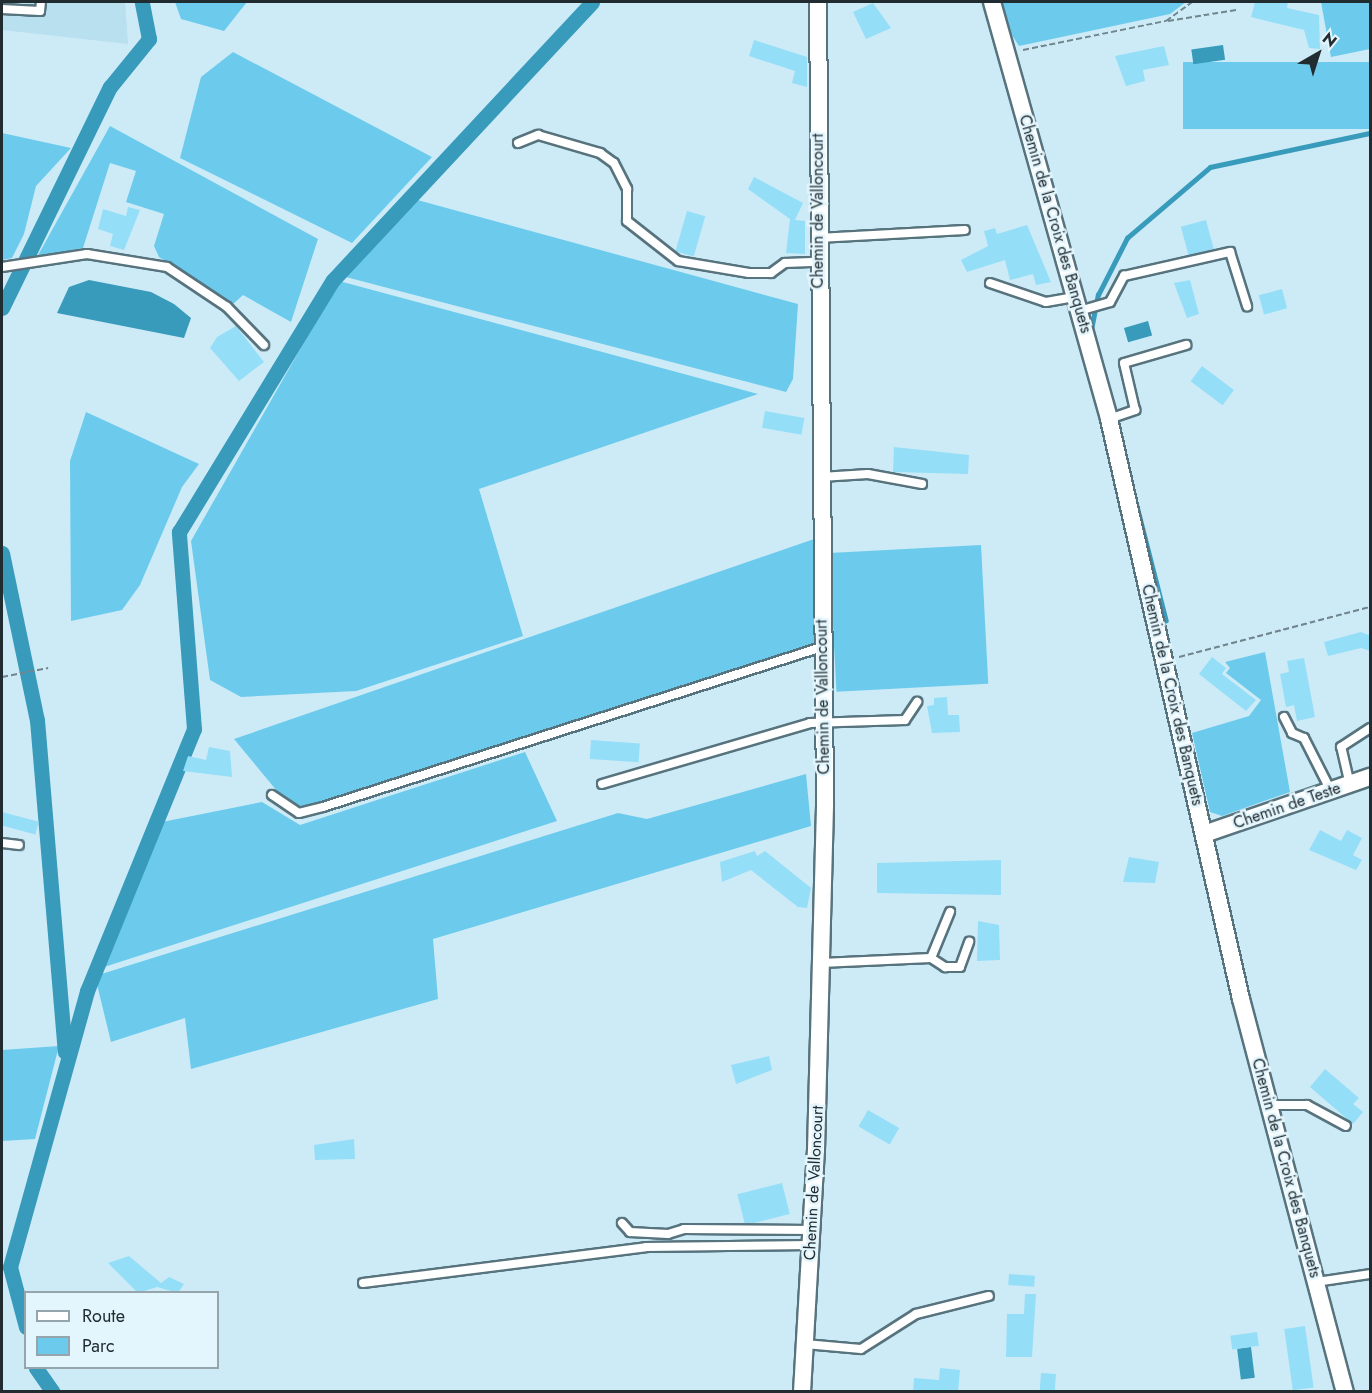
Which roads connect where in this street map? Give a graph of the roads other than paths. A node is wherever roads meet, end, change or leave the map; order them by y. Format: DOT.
graph roads {
  1 [pos="41,2"];
  2 [pos="818,2"];
  3 [pos="992,2"];
  4 [pos="2,9"];
  5 [pos="518,143"];
  6 [pos="965,230"];
  7 [pos="818,238"];
  8 [pos="818,262"];
  9 [pos="2,267"];
  10 [pos="990,283"];
  11 [pos="1077,304"];
  12 [pos="1247,306"];
  13 [pos="264,345"];
  14 [pos="1186,345"];
  15 [pos="1109,419"];
  16 [pos="820,477"];
  17 [pos="922,484"];
  18 [pos="822,647"];
  19 [pos="917,702"];
  20 [pos="1284,717"];
  21 [pos="823,722"];
  22 [pos="1371,728"];
  23 [pos="1371,777"];
  24 [pos="602,784"];
  25 [pos="1350,785"];
  26 [pos="1331,791"];
  27 [pos="272,795"];
  28 [pos="1204,834"];
  29 [pos="2,843"];
  30 [pos="19,845"];
  31 [pos="950,912"];
  32 [pos="969,942"];
  33 [pos="931,958"];
  34 [pos="821,963"];
  35 [pos="1269,1105"];
  36 [pos="1346,1126"];
  37 [pos="622,1223"];
  38 [pos="811,1237"];
  39 [pos="1371,1274"];
  40 [pos="1316,1282"];
  41 [pos="363,1283"];
  42 [pos="989,1296"];
  43 [pos="805,1344"];
  44 [pos="802,1392"];
  45 [pos="1345,1392"];
  1 -- 4 [label="lane"];
  2 -- 7 [label="street, Chemin de Valloncourt"];
  3 -- 11 [label="street, Chemin de la Croix des Banquets"];
  5 -- 8 [label="lane"];
  6 -- 7 [label="lane"];
  7 -- 8 [label="street, Chemin de Valloncourt"];
  8 -- 16 [label="street, Chemin de Valloncourt"];
  9 -- 13 [label="lane"];
  10 -- 11 [label="lane"];
  11 -- 12 [label="lane"];
  11 -- 15 [label="street, Chemin de la Croix des Banquets"];
  14 -- 15 [label="lane"];
  15 -- 28 [label="street, Chemin de la Croix des Banquets"];
  16 -- 17 [label="lane"];
  16 -- 18 [label="street, Chemin de Valloncourt"];
  18 -- 21 [label="street, Chemin de Valloncourt"];
  18 -- 27 [label="lane"];
  19 -- 21 [label="lane"];
  20 -- 26 [label="lane"];
  21 -- 24 [label="lane"];
  21 -- 34 [label="street, Chemin de Valloncourt"];
  22 -- 25 [label="lane"];
  23 -- 25 [label="street, Chemin de Teste"];
  25 -- 26 [label="street, Chemin de Teste"];
  26 -- 28 [label="street, Chemin de Teste"];
  28 -- 35 [label="street, Chemin de la Croix des Banquets"];
  29 -- 30 [label="lane"];
  31 -- 33 [label="lane"];
  32 -- 33 [label="lane"];
  33 -- 34 [label="lane"];
  34 -- 38 [label="street, Chemin de Valloncourt"];
  35 -- 36 [label="lane"];
  35 -- 40 [label="street, Chemin de la Croix des Banquets"];
  37 -- 38 [label="lane"];
  38 -- 41 [label="lane"];
  38 -- 43 [label="street, Chemin de Valloncourt"];
  39 -- 40 [label="lane"];
  40 -- 45 [label="street, Chemin de la Croix des Banquets"];
  42 -- 43 [label="lane"];
  43 -- 44 [label="street, Chemin de Valloncourt"];
}
